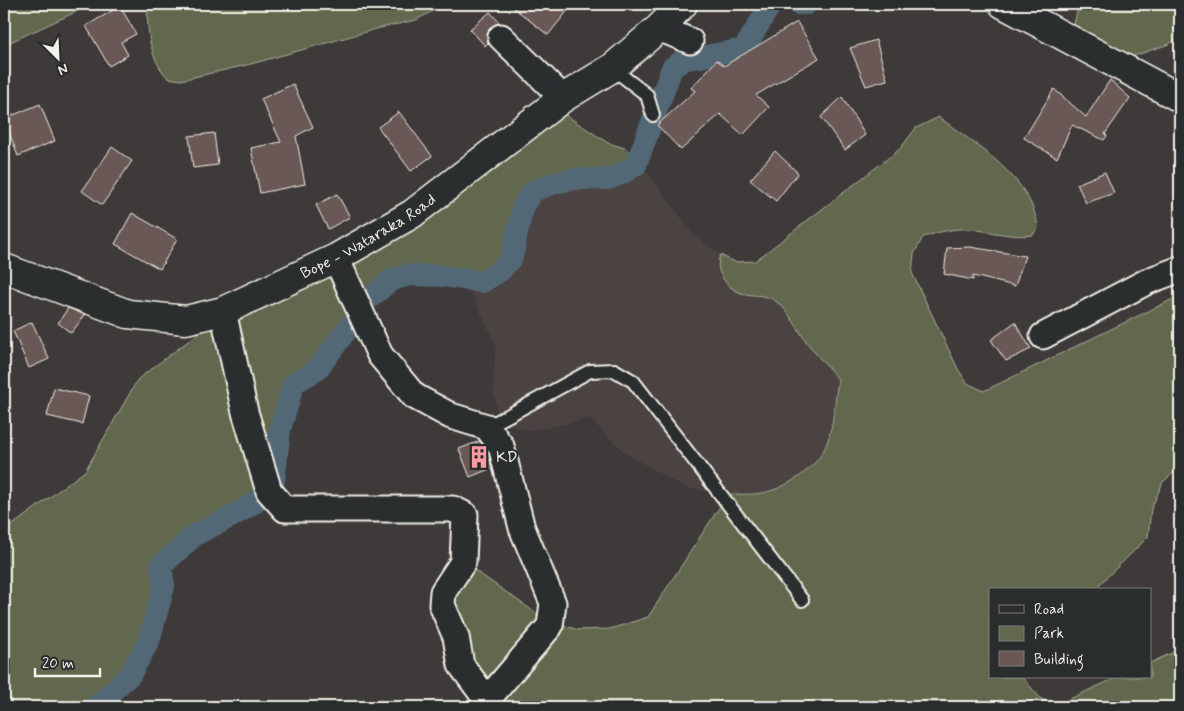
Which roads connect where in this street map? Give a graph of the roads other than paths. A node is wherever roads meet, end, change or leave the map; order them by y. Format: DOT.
graph roads {
  1 [pos="682,4"];
  2 [pos="1003,4"];
  3 [pos="659,28"];
  4 [pos="501,37"];
  5 [pos="690,41"];
  6 [pos="612,68"];
  7 [pos="563,98"];
  8 [pos="1180,98"];
  9 [pos="653,115"];
  10 [pos="336,258"];
  11 [pos="4,268"];
  12 [pos="1180,269"];
  13 [pos="223,310"];
  14 [pos="1044,336"];
  15 [pos="487,428"];
  16 [pos="802,600"];
  17 [pos="486,704"];
  1 -- 3 [label="street, Bope - Wataraka Road"];
  2 -- 8 [label="street"];
  3 -- 5 [label="street"];
  3 -- 6 [label="street, Bope - Wataraka Road"];
  4 -- 7 [label="street"];
  6 -- 7 [label="street, Bope - Wataraka Road"];
  6 -- 9 [label="lane"];
  7 -- 10 [label="street, Bope - Wataraka Road"];
  10 -- 13 [label="street, Bope - Wataraka Road"];
  10 -- 15 [label="street"];
  11 -- 13 [label="street, Bope - Wataraka Road"];
  12 -- 14 [label="street"];
  13 -- 17 [label="street"];
  15 -- 16 [label="lane"];
  15 -- 17 [label="street"];
}
